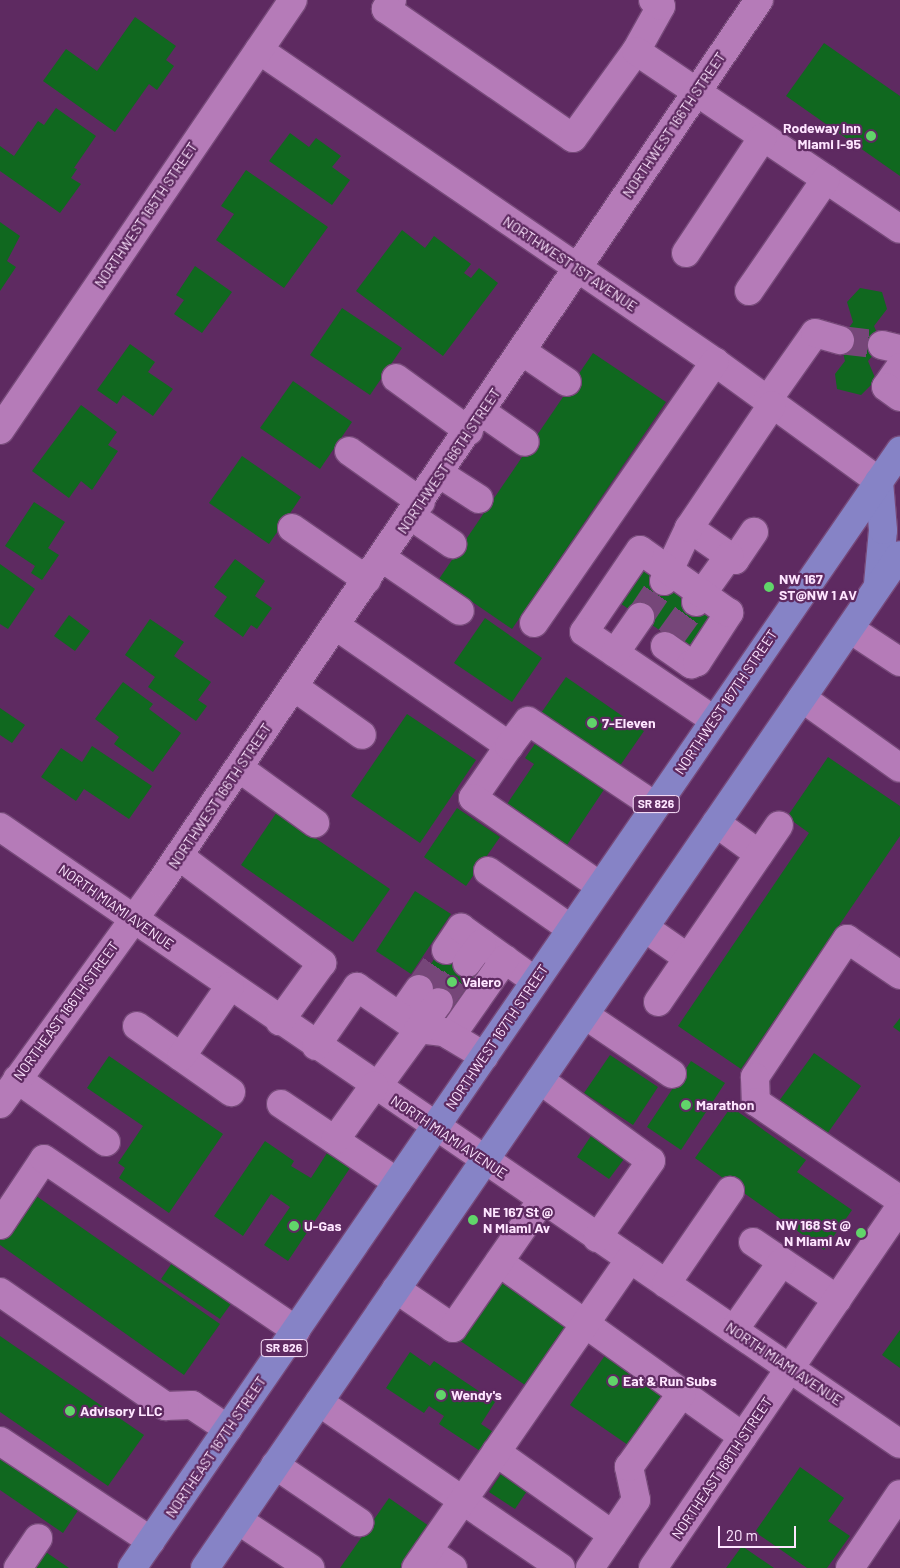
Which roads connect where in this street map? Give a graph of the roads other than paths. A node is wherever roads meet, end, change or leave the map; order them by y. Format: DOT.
graph roads {
  1 [pos="293,0"];
  2 [pos="392,0"];
  3 [pos="653,0"];
  4 [pos="759,0"];
  5 [pos="259,50"];
  6 [pos="636,51"];
  7 [pos="695,92"];
  8 [pos="763,137"];
  9 [pos="826,179"];
  10 [pos="900,229"];
  11 [pos="686,253"];
  12 [pos="578,270"];
  13 [pos="749,291"];
  14 [pos="840,340"];
  15 [pos="523,352"];
  16 [pos="715,362"];
  17 [pos="900,367"];
  18 [pos="396,378"];
  19 [pos="567,382"];
  20 [pos="900,398"];
  21 [pos="770,403"];
  22 [pos="476,421"];
  23 [pos="0,430"];
  24 [pos="525,442"];
  25 [pos="349,451"];
  26 [pos="900,451"];
  27 [pos="440,474"];
  28 [pos="878,481"];
  29 [pos="479,499"];
  30 [pos="416,509"];
  31 [pos="292,528"];
  32 [pos="688,528"];
  33 [pos="754,532"];
  34 [pos="452,544"];
  35 [pos="900,555"];
  36 [pos="729,556"];
  37 [pos="382,558"];
  38 [pos="667,575"];
  39 [pos="367,580"];
  40 [pos="878,588"];
  41 [pos="699,598"];
  42 [pos="460,611"];
  43 [pos="640,617"];
  44 [pos="534,623"];
  45 [pos="336,626"];
  46 [pos="850,628"];
  47 [pos="615,653"];
  48 [pos="900,662"];
  49 [pos="646,674"];
  50 [pos="294,687"];
  51 [pos="802,698"];
  52 [pos="714,720"];
  53 [pos="362,735"];
  54 [pos="509,746"];
  55 [pos="239,768"];
  56 [pos="900,768"];
  57 [pos="655,806"];
  58 [pos="315,823"];
  59 [pos="716,823"];
  60 [pos="779,825"];
  61 [pos="0,827"];
  62 [pos="759,854"];
  63 [pos="179,856"];
  64 [pos="488,871"];
  65 [pos="600,886"];
  66 [pos="133,919"];
  67 [pos="645,928"];
  68 [pos="571,929"];
  69 [pos="465,952"];
  70 [pos="688,958"];
  71 [pos="505,960"];
  72 [pos="900,975"];
  73 [pos="535,981"];
  74 [pos="230,986"];
  75 [pos="429,995"];
  76 [pos="658,1002"];
  77 [pos="585,1015"];
  78 [pos="280,1021"];
  79 [pos="409,1022"];
  80 [pos="137,1026"];
  81 [pos="451,1036"];
  82 [pos="316,1046"];
  83 [pos="484,1056"];
  84 [pos="181,1057"];
  85 [pos="672,1074"];
  86 [pos="17,1079"];
  87 [pos="540,1080"];
  88 [pos="375,1086"];
  89 [pos="231,1092"];
  90 [pos="0,1104"];
  91 [pos="281,1104"];
  92 [pos="435,1128"];
  93 [pos="335,1140"];
  94 [pos="106,1142"];
  95 [pos="484,1161"];
  96 [pos="398,1182"];
  97 [pos="730,1191"];
  98 [pos="542,1200"];
  99 [pos="900,1200"];
  100 [pos="900,1207"];
  101 [pos="0,1225"];
  102 [pos="597,1238"];
  103 [pos="753,1242"];
  104 [pos="630,1260"];
  105 [pos="499,1262"];
  106 [pos="782,1262"];
  107 [pos="666,1284"];
  108 [pos="396,1289"];
  109 [pos="0,1292"];
  110 [pos="837,1299"];
  111 [pos="586,1323"];
  112 [pos="296,1330"];
  113 [pos="734,1330"];
  114 [pos="790,1368"];
  115 [pos="682,1393"];
  116 [pos="319,1402"];
  117 [pos="228,1429"];
  118 [pos="743,1438"];
  119 [pos="0,1441"];
  120 [pos="900,1444"];
  121 [pos="496,1452"];
  122 [pos="275,1465"];
  123 [pos="900,1494"];
  124 [pos="463,1501"];
  125 [pos="238,1520"];
  126 [pos="359,1522"];
  127 [pos="613,1535"];
  128 [pos="38,1538"];
  129 [pos="151,1541"];
  130 [pos="422,1559"];
  131 [pos="279,1560"];
  132 [pos="18,1568"];
  133 [pos="132,1568"];
  134 [pos="205,1568"];
  135 [pos="310,1568"];
  136 [pos="453,1568"];
  137 [pos="561,1568"];
  138 [pos="590,1568"];
  139 [pos="653,1568"];
  140 [pos="850,1568"];
  1 -- 5 [label="street, NORTHWEST 165TH STREET"];
  2 -- 6 [label="street"];
  3 -- 6 [label="street"];
  4 -- 7 [label="street, NORTHWEST 166TH STREET"];
  5 -- 12 [label="street, NORTHWEST 1ST AVENUE"];
  5 -- 23 [label="street, NORTHWEST 165TH STREET"];
  6 -- 7 [label="street"];
  7 -- 8 [label="street"];
  7 -- 12 [label="street, NORTHWEST 166TH STREET"];
  8 -- 9 [label="street"];
  8 -- 11 [label="street"];
  9 -- 10 [label="street"];
  9 -- 13 [label="street"];
  12 -- 15 [label="street, NORTHWEST 166TH STREET"];
  12 -- 16 [label="street, NORTHWEST 1ST AVENUE"];
  14 -- 21 [label="street"];
  15 -- 19 [label="street"];
  15 -- 22 [label="street, NORTHWEST 166TH STREET"];
  16 -- 21 [label="street, NORTHWEST 1ST AVENUE"];
  16 -- 44 [label="street"];
  17 -- 20 [label="street"];
  18 -- 22 [label="street"];
  21 -- 28 [label="street, NORTHWEST 1ST AVENUE"];
  21 -- 32 [label="street"];
  22 -- 24 [label="street"];
  22 -- 27 [label="street, NORTHWEST 166TH STREET"];
  25 -- 30 [label="street"];
  26 -- 28 [label="main road, NORTHWEST 167TH STREET / SR 826"];
  27 -- 29 [label="street"];
  27 -- 30 [label="street, NORTHWEST 166TH STREET"];
  28 -- 40 [label="main road"];
  28 -- 52 [label="main road, NORTHWEST 167TH STREET / SR 826"];
  30 -- 34 [label="street"];
  30 -- 37 [label="street, NORTHWEST 166TH STREET"];
  31 -- 39 [label="street"];
  32 -- 36 [label="street"];
  32 -- 38 [label="street"];
  33 -- 36 [label="street"];
  35 -- 40 [label="main road"];
  36 -- 41 [label="street"];
  37 -- 39 [label="street, NORTHWEST 166TH STREET"];
  37 -- 42 [label="street"];
  38 -- 41 [label="street"];
  38 -- 47 [label="street"];
  39 -- 45 [label="street, NORTHWEST 166TH STREET"];
  40 -- 46 [label="main road"];
  41 -- 49 [label="street"];
  43 -- 47 [label="street"];
  45 -- 50 [label="street, NORTHWEST 166TH STREET"];
  45 -- 54 [label="street"];
  46 -- 48 [label="street"];
  46 -- 51 [label="main road"];
  47 -- 49 [label="street"];
  49 -- 52 [label="street"];
  50 -- 53 [label="street"];
  50 -- 55 [label="street, NORTHWEST 166TH STREET"];
  51 -- 56 [label="street"];
  51 -- 59 [label="main road"];
  52 -- 57 [label="main road, NORTHWEST 167TH STREET / SR 826"];
  54 -- 57 [label="street"];
  54 -- 65 [label="street"];
  55 -- 58 [label="street"];
  55 -- 63 [label="street, NORTHWEST 166TH STREET"];
  57 -- 65 [label="main road, NORTHWEST 167TH STREET / SR 826"];
  59 -- 62 [label="street"];
  59 -- 67 [label="main road"];
  60 -- 62 [label="street"];
  61 -- 66 [label="street, NORTH MIAMI AVENUE"];
  62 -- 70 [label="street"];
  63 -- 66 [label="street, NORTHWEST 166TH STREET"];
  63 -- 78 [label="street"];
  64 -- 68 [label="street"];
  65 -- 68 [label="main road, NORTHWEST 167TH STREET / SR 826"];
  66 -- 74 [label="street, NORTH MIAMI AVENUE"];
  66 -- 86 [label="street, NORTHEAST 166TH STREET"];
  67 -- 70 [label="street"];
  67 -- 77 [label="main road"];
  68 -- 73 [label="main road, NORTHWEST 167TH STREET / SR 826"];
  69 -- 71 [label="street"];
  70 -- 76 [label="street"];
  71 -- 73 [label="street"];
  71 -- 81 [label="street"];
  72 -- 99 [label="street"];
  73 -- 83 [label="main road, NORTHWEST 167TH STREET / SR 826"];
  74 -- 78 [label="street, NORTH MIAMI AVENUE"];
  74 -- 84 [label="street"];
  75 -- 79 [label="street"];
  77 -- 85 [label="street"];
  77 -- 87 [label="main road"];
  78 -- 82 [label="street, NORTH MIAMI AVENUE"];
  79 -- 81 [label="street"];
  79 -- 82 [label="street"];
  79 -- 88 [label="street"];
  80 -- 84 [label="street"];
  81 -- 83 [label="street"];
  82 -- 88 [label="street, NORTH MIAMI AVENUE"];
  83 -- 92 [label="main road, NORTHWEST 167TH STREET / SR 826"];
  84 -- 89 [label="street"];
  86 -- 90 [label="street, NORTHEAST 166TH STREET"];
  86 -- 94 [label="street"];
  87 -- 95 [label="main road"];
  87 -- 102 [label="street"];
  88 -- 92 [label="street, NORTH MIAMI AVENUE"];
  88 -- 93 [label="street"];
  91 -- 93 [label="street"];
  92 -- 95 [label="street, NORTH MIAMI AVENUE"];
  92 -- 96 [label="main road, NORTHEAST 167TH STREET / SR 826"];
  93 -- 96 [label="street"];
  95 -- 98 [label="street, NORTH MIAMI AVENUE"];
  95 -- 108 [label="main road"];
  96 -- 112 [label="main road, NORTHEAST 167TH STREET / SR 826"];
  97 -- 107 [label="street"];
  98 -- 102 [label="street, NORTH MIAMI AVENUE"];
  98 -- 105 [label="street"];
  100 -- 110 [label="street, NORTHEAST 168TH STREET"];
  101 -- 112 [label="street"];
  102 -- 104 [label="street, NORTH MIAMI AVENUE"];
  103 -- 106 [label="street"];
  104 -- 107 [label="street, NORTH MIAMI AVENUE"];
  104 -- 111 [label="street"];
  105 -- 108 [label="street"];
  105 -- 111 [label="street"];
  106 -- 110 [label="street"];
  106 -- 113 [label="street"];
  107 -- 113 [label="street, NORTH MIAMI AVENUE"];
  108 -- 116 [label="main road"];
  109 -- 117 [label="street"];
  110 -- 114 [label="street, NORTHEAST 168TH STREET"];
  111 -- 115 [label="street"];
  111 -- 121 [label="street"];
  112 -- 117 [label="main road, NORTHEAST 167TH STREET / SR 826"];
  113 -- 114 [label="street, NORTH MIAMI AVENUE"];
  114 -- 118 [label="street, NORTHEAST 168TH STREET"];
  114 -- 120 [label="street, NORTH MIAMI AVENUE"];
  115 -- 118 [label="street"];
  115 -- 127 [label="street"];
  116 -- 122 [label="main road"];
  116 -- 124 [label="street"];
  117 -- 129 [label="main road, NORTHEAST 167TH STREET / SR 826"];
  118 -- 139 [label="street, NORTHEAST 168TH STREET"];
  119 -- 129 [label="street"];
  121 -- 124 [label="street"];
  121 -- 127 [label="street"];
  122 -- 125 [label="main road"];
  122 -- 126 [label="street"];
  123 -- 140 [label="street"];
  124 -- 130 [label="street"];
  124 -- 137 [label="street"];
  125 -- 131 [label="street"];
  125 -- 134 [label="main road"];
  127 -- 138 [label="street"];
  128 -- 132 [label="street"];
  129 -- 133 [label="main road, NORTHEAST 167TH STREET / SR 826"];
  130 -- 136 [label="street"];
  131 -- 135 [label="street"];
}
